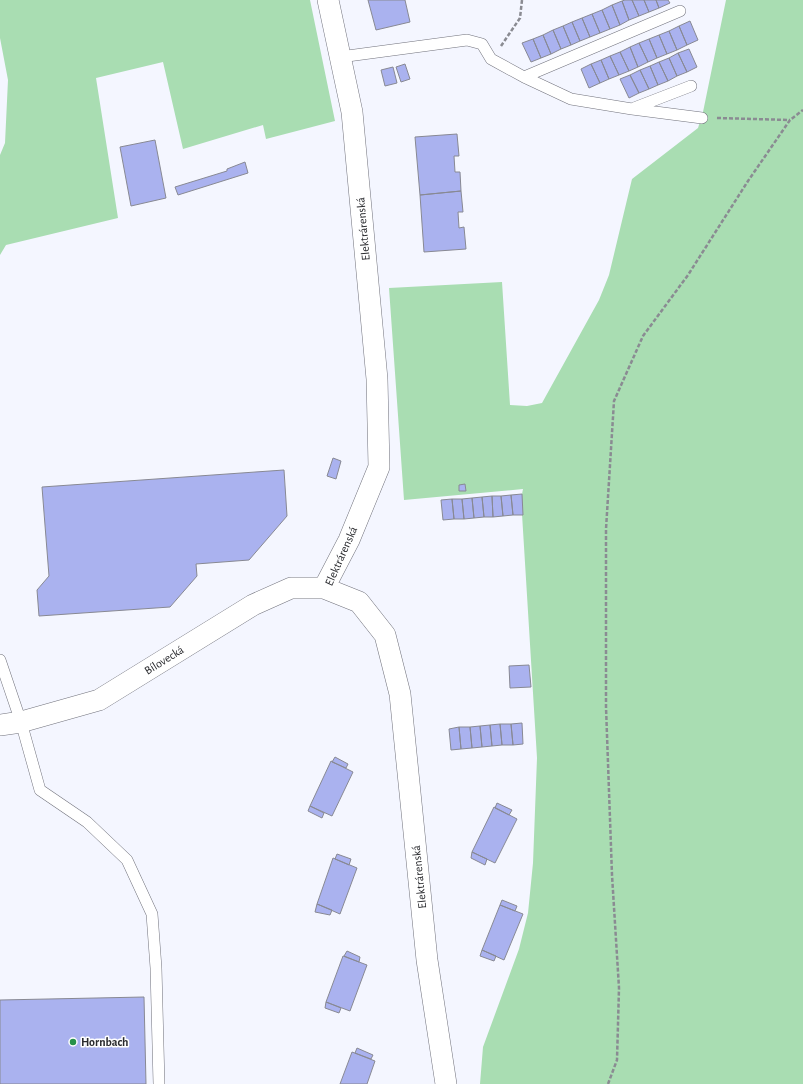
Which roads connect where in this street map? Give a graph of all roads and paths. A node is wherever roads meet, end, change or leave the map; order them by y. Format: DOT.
graph roads {
  1 [pos="328,0"];
  2 [pos="522,0"];
  3 [pos="680,11"];
  4 [pos="340,57"];
  5 [pos="491,59"];
  6 [pos="524,77"];
  7 [pos="691,86"];
  8 [pos="632,109"];
  9 [pos="803,110"];
  10 [pos="702,118"];
  11 [pos="790,120"];
  12 [pos="324,588"];
  13 [pos="0,660"];
  14 [pos="21,722"];
  15 [pos="0,725"];
  16 [pos="159,1084"];
  17 [pos="446,1084"];
  18 [pos="608,1084"];
  1 -- 4 [label="street, Elektrárenská"];
  2 -- 5 [label="path"];
  3 -- 6 [label="lane"];
  4 -- 5 [label="lane"];
  4 -- 12 [label="street, Elektrárenská"];
  5 -- 6 [label="lane"];
  6 -- 8 [label="lane"];
  7 -- 8 [label="lane"];
  8 -- 10 [label="lane"];
  9 -- 11 [label="path"];
  10 -- 11 [label="path"];
  11 -- 18 [label="path"];
  12 -- 14 [label="street, Bílovecká"];
  12 -- 17 [label="street, Elektrárenská"];
  13 -- 14 [label="lane"];
  14 -- 15 [label="street, Bílovecká"];
  14 -- 16 [label="lane"];
}
